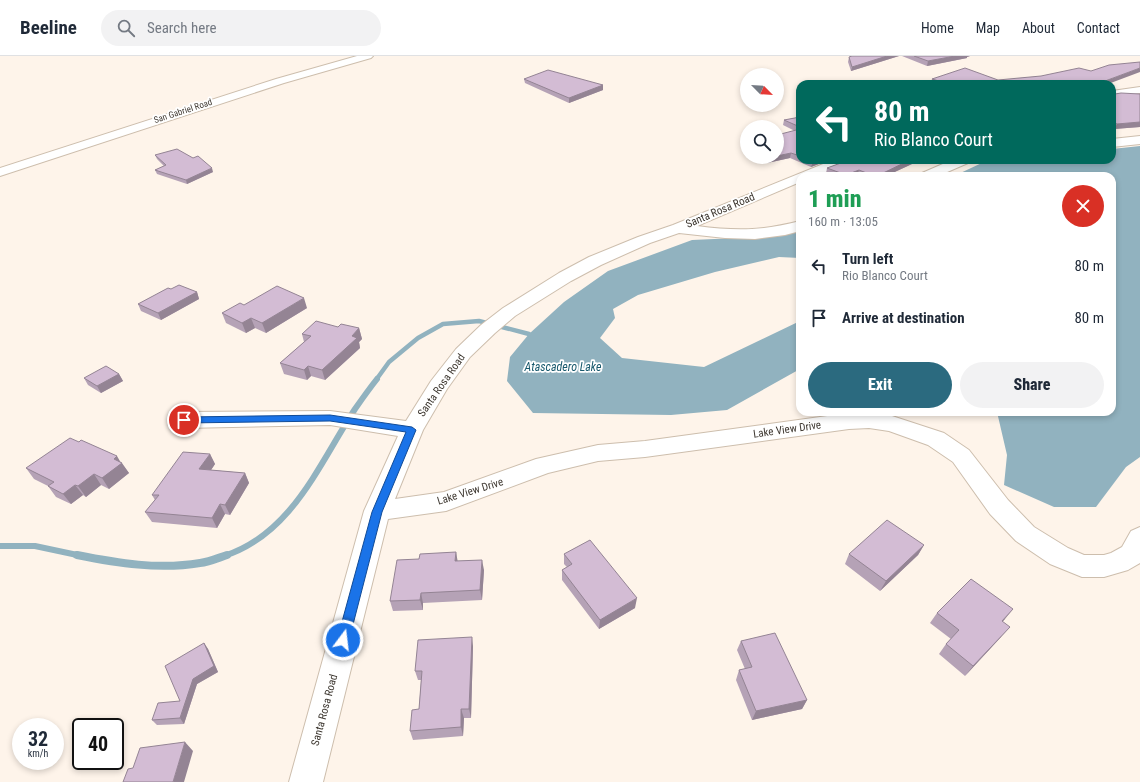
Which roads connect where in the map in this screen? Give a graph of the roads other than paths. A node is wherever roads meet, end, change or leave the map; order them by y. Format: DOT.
graph roads {
  1 [pos="368,56"];
  2 [pos="1140,90"];
  3 [pos="1116,93"];
  4 [pos="1140,140"];
  5 [pos="1116,142"];
  6 [pos="834,164"];
  7 [pos="955,164"];
  8 [pos="0,172"];
  9 [pos="812,172"];
  10 [pos="936,172"];
  11 [pos="796,178"];
  12 [pos="796,227"];
  13 [pos="678,228"];
  14 [pos="184,420"];
  15 [pos="412,430"];
  16 [pos="377,512"];
  17 [pos="1140,538"];
  18 [pos="306,782"];
  1 -- 8 [label="street, San Gabriel Road"];
  2 -- 3 [label="street"];
  4 -- 5 [label="street"];
  6 -- 9 [label="street, Santa Rosa Road"];
  7 -- 10 [label="street"];
  11 -- 13 [label="street, Santa Rosa Road"];
  12 -- 13 [label="street"];
  13 -- 15 [label="street, Santa Rosa Road"];
  14 -- 15 [label="street"];
  15 -- 16 [label="street, Santa Rosa Road"];
  16 -- 17 [label="street, Lake View Drive"];
  16 -- 18 [label="street, Santa Rosa Road"];
}
